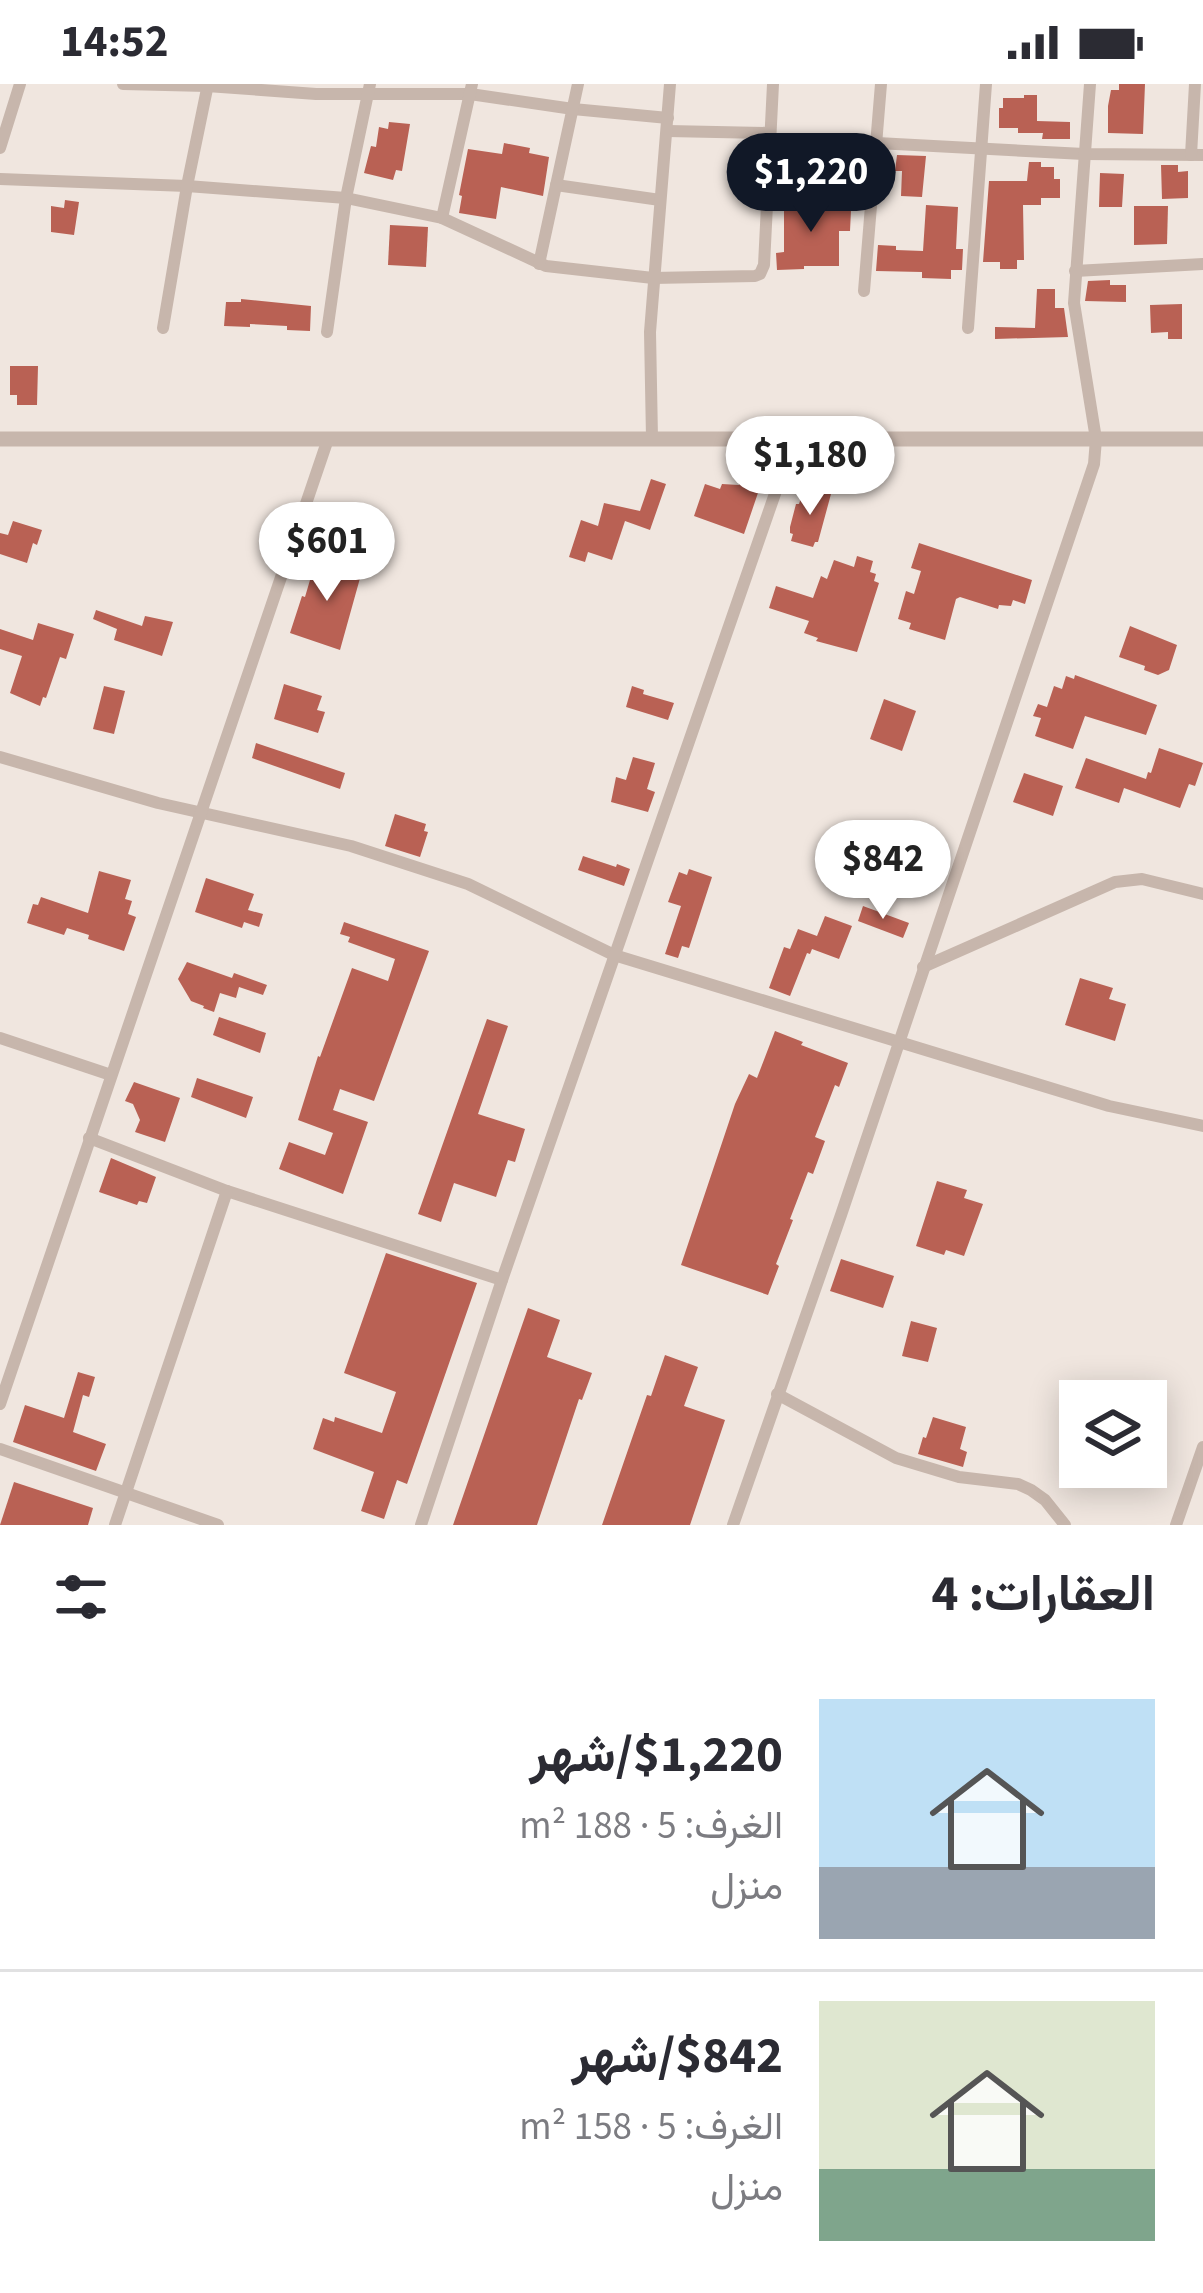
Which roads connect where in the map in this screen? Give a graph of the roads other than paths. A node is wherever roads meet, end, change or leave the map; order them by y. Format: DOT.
graph roads {
  1 [pos="20,84"];
  2 [pos="124,84"];
  3 [pos="578,84"];
  4 [pos="670,84"];
  5 [pos="773,84"];
  6 [pos="881,84"];
  7 [pos="986,84"];
  8 [pos="1090,84"];
  9 [pos="1196,84"];
  10 [pos="208,85"];
  11 [pos="369,88"];
  12 [pos="317,89"];
  13 [pos="471,89"];
  14 [pos="573,109"];
  15 [pos="668,124"];
  16 [pos="770,134"];
  17 [pos="877,142"];
  18 [pos="0,148"];
  19 [pos="981,150"];
  20 [pos="1084,154"];
  21 [pos="1197,155"];
  22 [pos="0,179"];
  23 [pos="556,185"];
  24 [pos="187,186"];
  25 [pos="346,198"];
  26 [pos="660,200"];
  27 [pos="442,218"];
  28 [pos="539,263"];
  29 [pos="1203,264"];
  30 [pos="1075,271"];
  31 [pos="653,278"];
  32 [pos="864,291"];
  33 [pos="163,328"];
  34 [pos="968,328"];
  35 [pos="327,332"];
  36 [pos="652,438"];
  37 [pos="0,439"];
  38 [pos="328,439"];
  39 [pos="794,439"];
  40 [pos="1096,439"];
  41 [pos="1203,439"];
  42 [pos="0,757"];
  43 [pos="200,812"];
  44 [pos="1203,894"];
  45 [pos="614,955"];
  46 [pos="922,967"];
  47 [pos="0,1038"];
  48 [pos="898,1043"];
  49 [pos="111,1075"];
  50 [pos="1203,1126"];
  51 [pos="89,1138"];
  52 [pos="227,1191"];
  53 [pos="502,1280"];
  54 [pos="777,1394"];
  55 [pos="0,1404"];
  56 [pos="1203,1447"];
  57 [pos="0,1448"];
  58 [pos="126,1493"];
  59 [pos="115,1525"];
  60 [pos="218,1525"];
  61 [pos="421,1525"];
  62 [pos="733,1525"];
  63 [pos="1065,1525"];
  64 [pos="1176,1525"];
  1 -- 18 [label="street"];
  2 -- 10 [label="street"];
  3 -- 14 [label="street"];
  4 -- 15 [label="street"];
  5 -- 16 [label="street"];
  6 -- 17 [label="street"];
  7 -- 19 [label="street"];
  8 -- 20 [label="street"];
  9 -- 21 [label="street"];
  10 -- 12 [label="street"];
  10 -- 24 [label="street"];
  11 -- 12 [label="street"];
  11 -- 13 [label="street"];
  11 -- 25 [label="street"];
  13 -- 14 [label="street"];
  13 -- 27 [label="street"];
  14 -- 15 [label="street"];
  14 -- 23 [label="street"];
  15 -- 16 [label="street"];
  15 -- 26 [label="street"];
  16 -- 31 [label="street"];
  17 -- 19 [label="street"];
  17 -- 32 [label="street"];
  19 -- 20 [label="street"];
  19 -- 34 [label="street"];
  20 -- 21 [label="street"];
  20 -- 30 [label="street"];
  22 -- 24 [label="street"];
  23 -- 26 [label="street"];
  23 -- 28 [label="street"];
  24 -- 25 [label="street"];
  24 -- 33 [label="street"];
  25 -- 27 [label="street"];
  25 -- 35 [label="street"];
  26 -- 31 [label="street"];
  27 -- 28 [label="street"];
  28 -- 31 [label="street"];
  29 -- 30 [label="street"];
  30 -- 40 [label="street"];
  31 -- 36 [label="street"];
  36 -- 38 [label="street"];
  36 -- 39 [label="street"];
  37 -- 38 [label="street"];
  38 -- 43 [label="street"];
  39 -- 40 [label="street"];
  39 -- 45 [label="street"];
  40 -- 41 [label="street"];
  40 -- 46 [label="street"];
  42 -- 43 [label="street"];
  43 -- 45 [label="street"];
  43 -- 49 [label="street"];
  44 -- 46 [label="street"];
  45 -- 48 [label="street"];
  45 -- 53 [label="street"];
  46 -- 48 [label="street"];
  47 -- 49 [label="street"];
  48 -- 50 [label="street"];
  48 -- 54 [label="street"];
  49 -- 51 [label="street"];
  51 -- 52 [label="street"];
  51 -- 55 [label="street"];
  52 -- 53 [label="street"];
  52 -- 58 [label="street"];
  53 -- 61 [label="street"];
  54 -- 62 [label="street"];
  54 -- 63 [label="street"];
  56 -- 64 [label="street"];
  57 -- 58 [label="street"];
  58 -- 59 [label="street"];
  58 -- 60 [label="street"];
}
